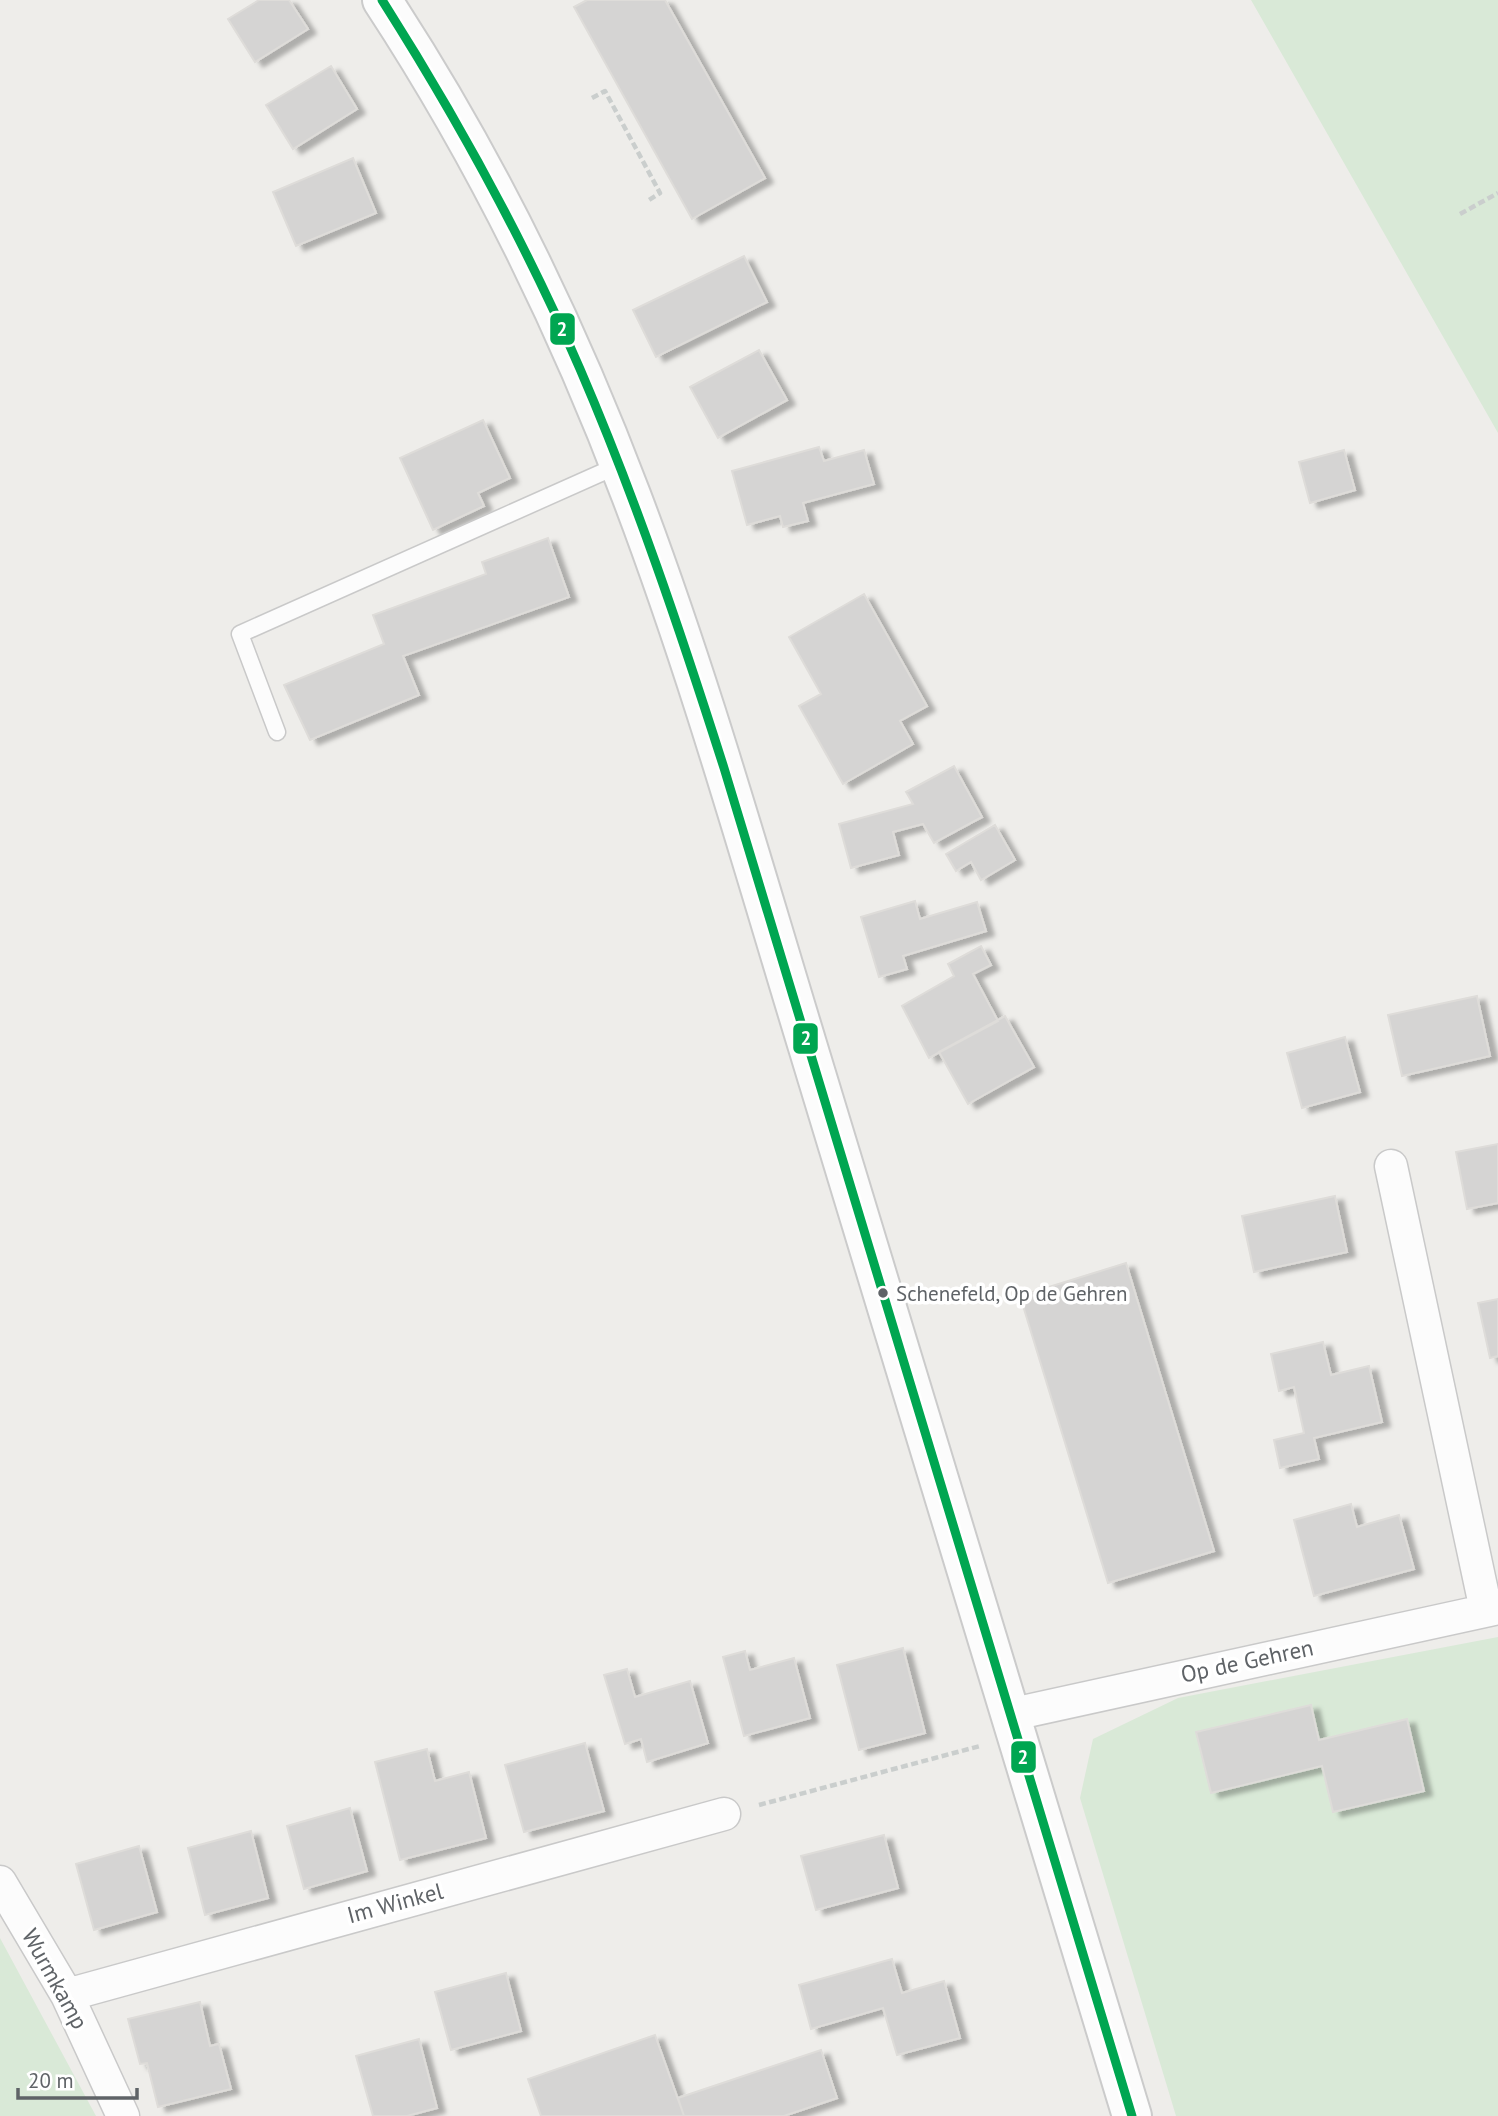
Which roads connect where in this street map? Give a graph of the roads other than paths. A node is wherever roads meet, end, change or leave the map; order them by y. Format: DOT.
graph roads {
  1 [pos="382,0"];
  2 [pos="619,464"];
  3 [pos="277,732"];
  4 [pos="1391,1166"];
  5 [pos="1492,1609"];
  6 [pos="998,1729"];
  7 [pos="724,1814"];
  8 [pos="0,1882"];
  9 [pos="67,1995"];
  10 [pos="122,2116"];
  11 [pos="1132,2116"];
  1 -- 2 [label="main road"];
  2 -- 3 [label="lane"];
  2 -- 6 [label="main road"];
  4 -- 5 [label="street, Op de Gehren"];
  5 -- 6 [label="street, Op de Gehren"];
  6 -- 11 [label="main road"];
  7 -- 9 [label="street, Im Winkel"];
  8 -- 9 [label="street, Wurmkamp"];
  9 -- 10 [label="street, Wurmkamp"];
}
